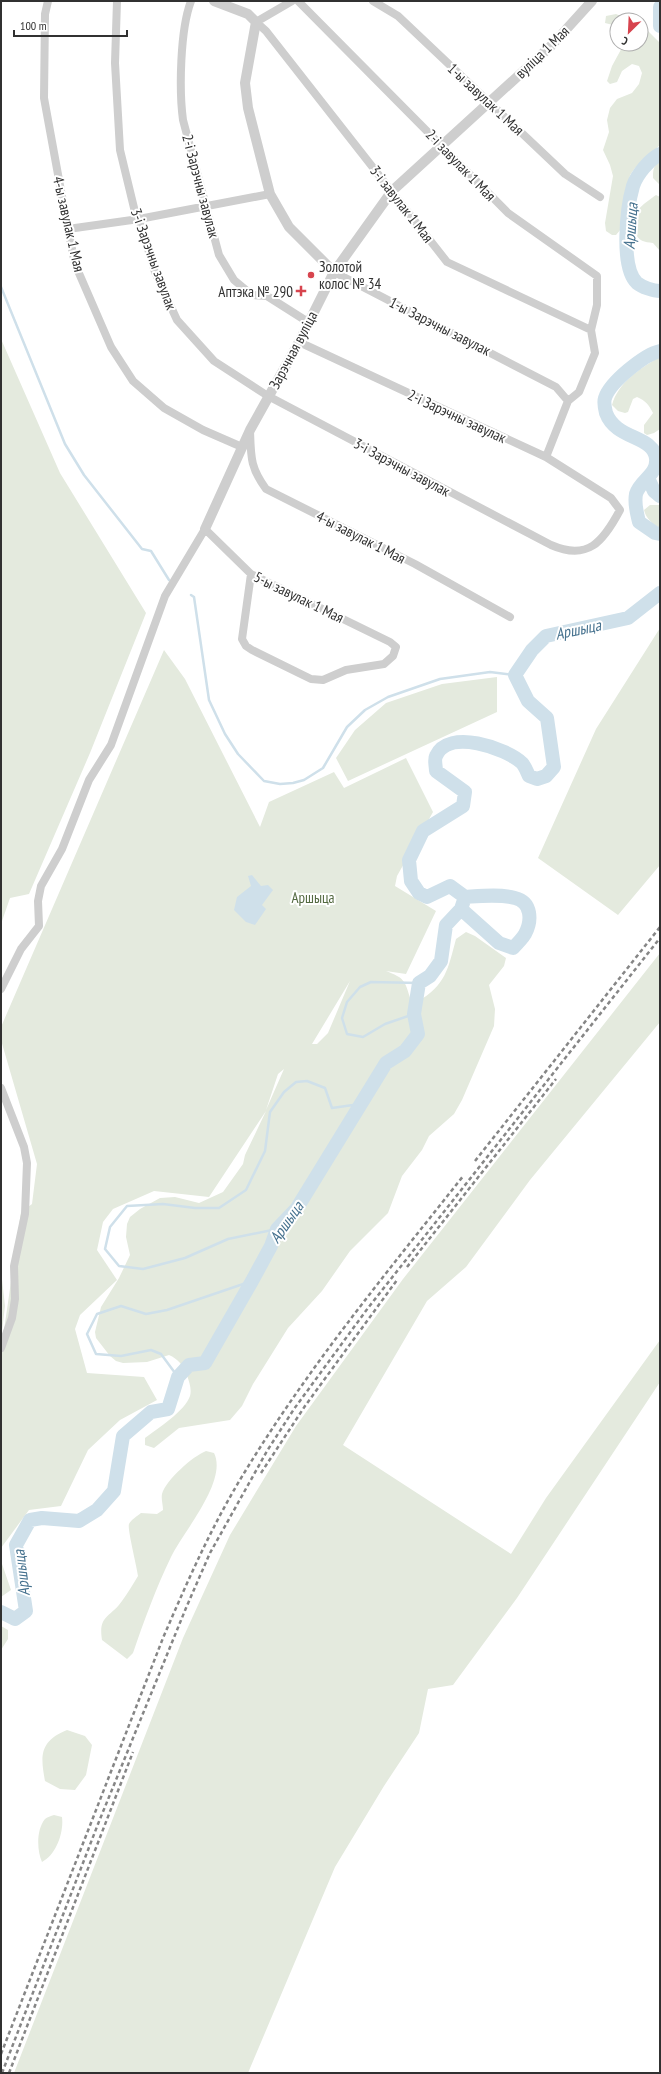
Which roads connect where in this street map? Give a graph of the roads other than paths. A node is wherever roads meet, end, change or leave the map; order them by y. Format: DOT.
graph roads {
  1 [pos="48,1"];
  2 [pos="117,1"];
  3 [pos="191,1"];
  4 [pos="214,1"];
  5 [pos="292,1"];
  6 [pos="298,1"];
  7 [pos="373,1"];
  8 [pos="592,1"];
  9 [pos="256,22"];
  10 [pos="490,101"];
  11 [pos="442,146"];
  12 [pos="392,191"];
  13 [pos="270,194"];
  14 [pos="600,197"];
  15 [pos="206,205"];
  16 [pos="139,219"];
  17 [pos="68,229"];
  18 [pos="334,272"];
  19 [pos="308,322"];
  20 [pos="591,330"];
  21 [pos="299,342"];
  22 [pos="268,396"];
  23 [pos="568,401"];
  24 [pos="250,430"];
  25 [pos="242,447"];
  26 [pos="546,457"];
  27 [pos="611,498"];
  28 [pos="205,529"];
  29 [pos="251,574"];
  30 [pos="510,617"];
  31 [pos="1,989"];
  32 [pos="1,1088"];
  33 [pos="1,1348"];
  1 -- 17 [label="street, 4-ы завулак 1 Мая"];
  2 -- 16 [label="street, 3-і Зарэчны завулак"];
  3 -- 15 [label="street, 2-і Зарэчны завулак"];
  4 -- 9 [label="street"];
  5 -- 9 [label="street"];
  6 -- 11 [label="street, 2-і завулак 1 Мая"];
  7 -- 10 [label="street, 1-ы завулак 1 Мая"];
  8 -- 10 [label="street, вуліца 1 Мая"];
  9 -- 12 [label="street, 3-і завулак 1 Мая"];
  9 -- 13 [label="street, 1-ы Зарэчны завулак"];
  10 -- 11 [label="street, Зарэчная вуліца"];
  10 -- 14 [label="street, 1-ы завулак 1 Мая"];
  11 -- 12 [label="street, Зарэчная вуліца"];
  11 -- 20 [label="street, 2-і завулак 1 Мая"];
  12 -- 18 [label="street, Зарэчная вуліца"];
  12 -- 20 [label="street, 3-і завулак 1 Мая"];
  13 -- 15 [label="street"];
  13 -- 18 [label="street, 1-ы Зарэчны завулак"];
  15 -- 16 [label="street"];
  15 -- 19 [label="street, 2-і Зарэчны завулак"];
  16 -- 17 [label="street"];
  16 -- 22 [label="street, 3-і Зарэчны завулак"];
  17 -- 25 [label="street, 4-ы завулак 1 Мая"];
  18 -- 19 [label="street, Зарэчная вуліца"];
  18 -- 23 [label="street, 1-ы Зарэчны завулак"];
  19 -- 21 [label="street, Зарэчная вуліца"];
  20 -- 23 [label="street"];
  21 -- 22 [label="street, Зарэчная вуліца"];
  21 -- 26 [label="street, 2-і Зарэчны завулак"];
  22 -- 24 [label="street, Зарэчная вуліца"];
  22 -- 27 [label="street, 3-і Зарэчны завулак"];
  23 -- 26 [label="street"];
  24 -- 25 [label="street, Зарэчная вуліца"];
  24 -- 30 [label="street, 4-ы завулак 1 Мая"];
  25 -- 28 [label="street, Зарэчная вуліца"];
  26 -- 27 [label="street, 2-і Зарэчны завулак"];
  28 -- 29 [label="street, 5-ы завулак 1 Мая"];
  28 -- 31 [label="street"];
  29 -- 29 [label="street, 5-ы завулак 1 Мая"];
  32 -- 33 [label="street"];
}
